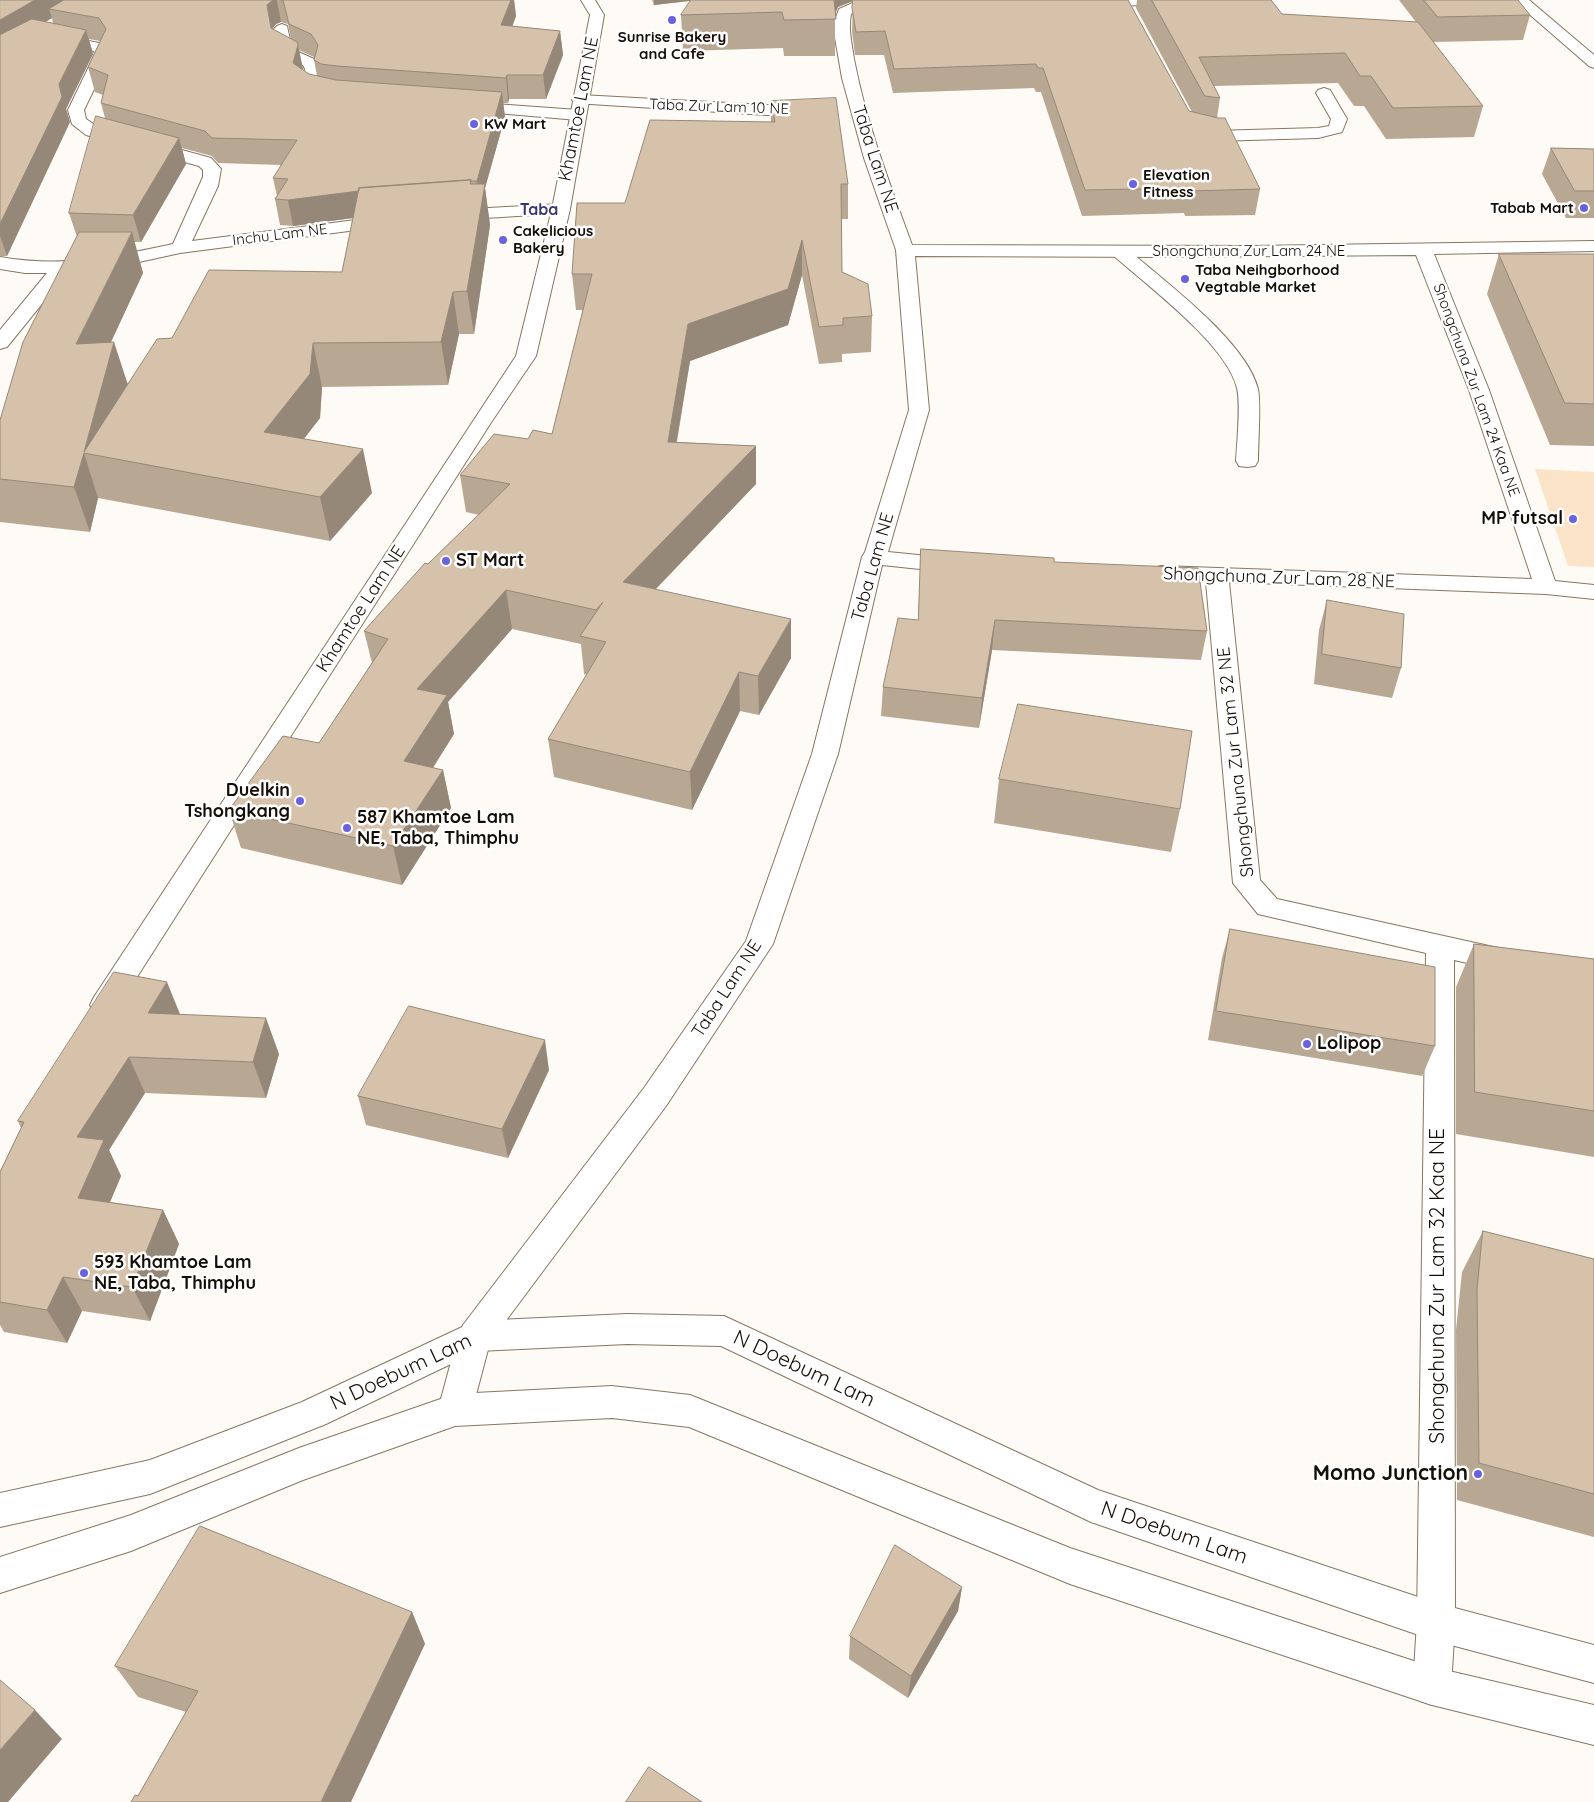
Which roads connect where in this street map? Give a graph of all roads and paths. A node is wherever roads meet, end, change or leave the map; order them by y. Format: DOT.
graph roads {
  1 [pos="588,0"];
  2 [pos="1225,0"];
  3 [pos="1520,0"];
  4 [pos="1123,1"];
  5 [pos="856,2"];
  6 [pos="1075,2"];
  7 [pos="903,4"];
  8 [pos="1131,17"];
  9 [pos="282,29"];
  10 [pos="45,32"];
  11 [pos="1594,63"];
  12 [pos="1324,93"];
  13 [pos="348,98"];
  14 [pos="452,106"];
  15 [pos="579,108"];
  16 [pos="822,110"];
  17 [pos="1188,122"];
  18 [pos="561,209"];
  19 [pos="434,216"];
  20 [pos="404,219"];
  21 [pos="1594,246"];
  22 [pos="180,248"];
  23 [pos="905,250"];
  24 [pos="1423,250"];
  25 [pos="1120,252"];
  26 [pos="0,263"];
  27 [pos="61,268"];
  28 [pos="0,343"];
  29 [pos="1247,461"];
  30 [pos="873,556"];
  31 [pos="976,567"];
  32 [pos="1140,573"];
  33 [pos="1217,575"];
  34 [pos="1546,587"];
  35 [pos="1594,592"];
  36 [pos="1440,947"];
  37 [pos="1536,967"];
  38 [pos="95,1019"];
  39 [pos="475,1336"];
  40 [pos="455,1410"];
  41 [pos="0,1510"];
  42 [pos="0,1575"];
  43 [pos="1436,1622"];
  44 [pos="1594,1664"];
  45 [pos="1432,1686"];
  46 [pos="1594,1725"];
  1 -- 15 [label="street, Khamtoe Lam NE"];
  2 -- 4 [label="street"];
  3 -- 11 [label="street"];
  4 -- 6 [label="street"];
  4 -- 8 [label="street"];
  5 -- 7 [label="street, Taba Lam NE"];
  5 -- 23 [label="street, Taba Lam NE"];
  9 -- 13 [label="street"];
  10 -- 22 [label="street"];
  12 -- 17 [label="street"];
  14 -- 15 [label="street, Taba Zur Lam 10 NE"];
  15 -- 16 [label="street, Taba Zur Lam 10 NE"];
  15 -- 18 [label="street, Khamtoe Lam NE"];
  18 -- 19 [label="street"];
  18 -- 38 [label="street, Khamtoe Lam NE"];
  20 -- 22 [label="street, Inchu Lam NE"];
  21 -- 24 [label="street, Shongchuna Zur Lam 24 NE"];
  22 -- 27 [label="street, Inchu Lam NE"];
  23 -- 25 [label="street, Shongchuna Zur Lam 24 NE"];
  23 -- 30 [label="street, Taba Lam NE"];
  24 -- 25 [label="street, Shongchuna Zur Lam 24 NE"];
  24 -- 34 [label="street, Shongchuna Zur Lam 24 Kaa NE"];
  25 -- 29 [label="street"];
  26 -- 27 [label="street, Inchu Lam NE"];
  27 -- 28 [label="street"];
  30 -- 31 [label="street"];
  30 -- 39 [label="street, Taba Lam NE"];
  32 -- 33 [label="street, Shongchuna Zur Lam 28 NE"];
  33 -- 34 [label="street, Shongchuna Zur Lam 28 NE"];
  33 -- 36 [label="street, Shongchuna Zur Lam 32 NE"];
  34 -- 35 [label="street, Shongchuna Zur Lam 28 NE"];
  36 -- 37 [label="street, Shongchuna Zur Lam 32 NE"];
  36 -- 43 [label="street, Shongchuna Zur Lam 32 Kaa NE"];
  39 -- 40 [label="street, Taba Lam NE"];
  39 -- 41 [label="street, N Doebum Lam"];
  39 -- 43 [label="street, N Doebum Lam"];
  40 -- 42 [label="street"];
  40 -- 45 [label="street"];
  43 -- 44 [label="street, N Doebum Lam"];
  43 -- 45 [label="street, Shongchuna Zur Lam 32 Kaa NE"];
  45 -- 46 [label="street"];
}
